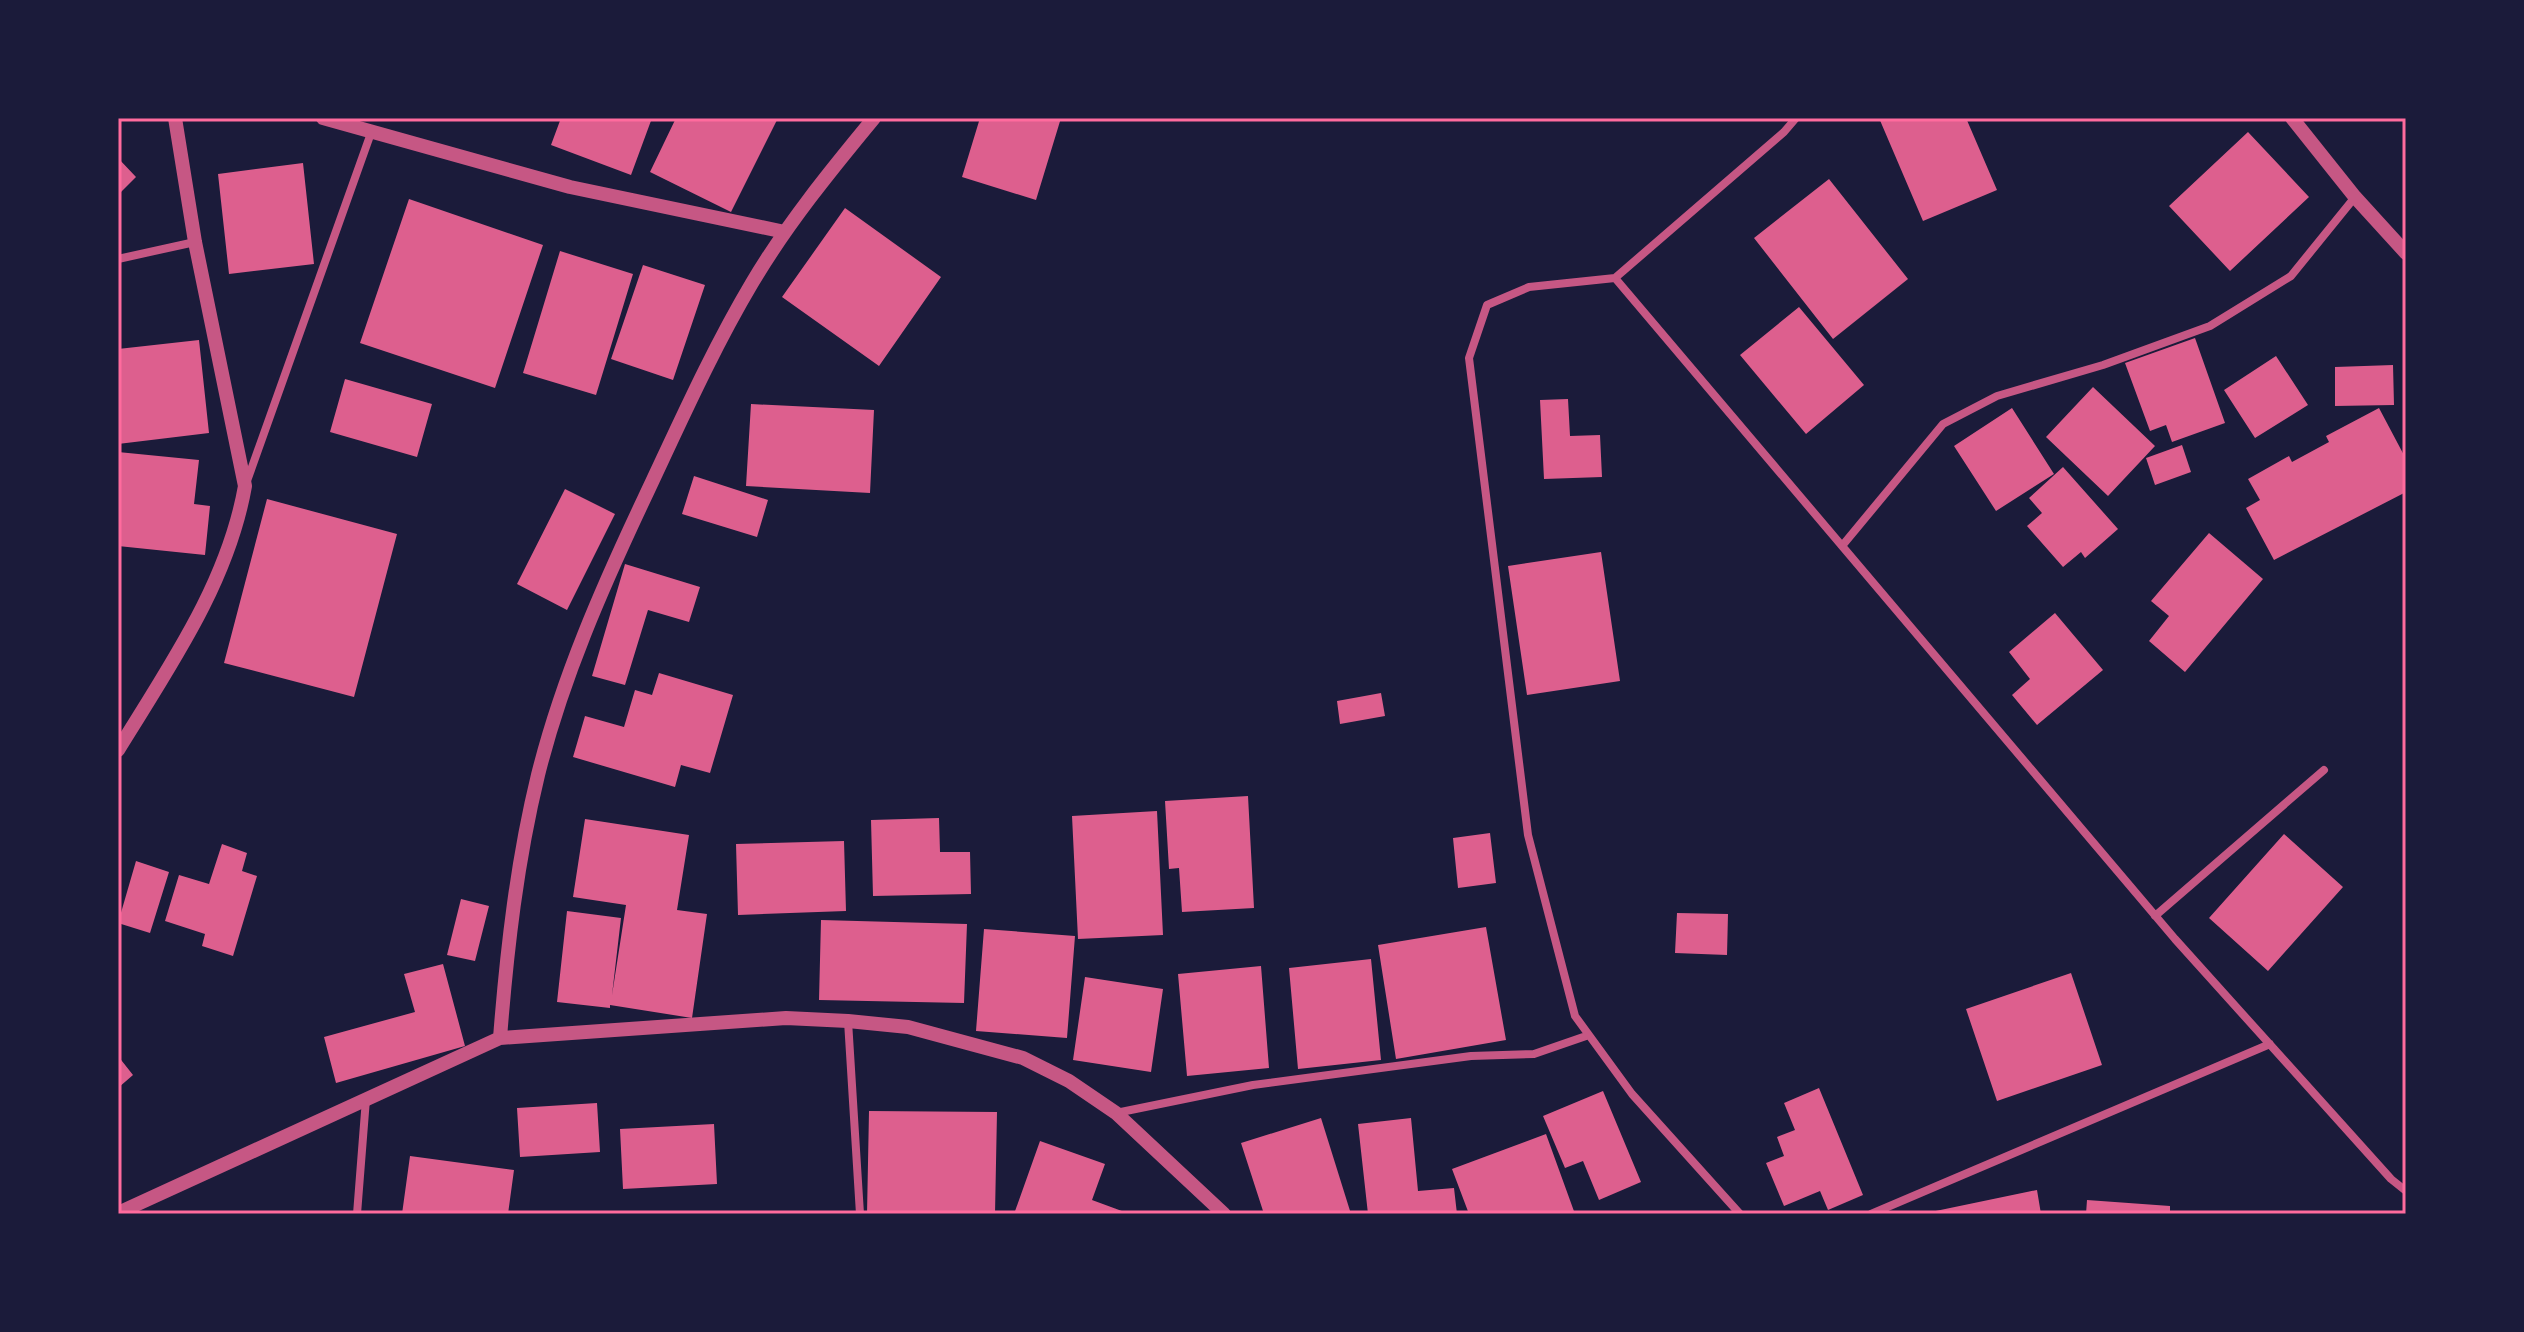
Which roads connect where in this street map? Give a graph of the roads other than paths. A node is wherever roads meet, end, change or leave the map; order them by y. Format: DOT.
graph roads {
  1 [pos="175,118"];
  2 [pos="323,118"];
  3 [pos="874,118"];
  4 [pos="1796,118"];
  5 [pos="2292,118"];
  6 [pos="371,133"];
  7 [pos="2355,197"];
  8 [pos="785,232"];
  9 [pos="195,242"];
  10 [pos="2406,253"];
  11 [pos="118,259"];
  12 [pos="1615,278"];
  13 [pos="245,486"];
  14 [pos="1842,546"];
  15 [pos="118,750"];
  16 [pos="2324,770"];
  17 [pos="2155,916"];
  18 [pos="848,1021"];
  19 [pos="1589,1035"];
  20 [pos="500,1038"];
  21 [pos="2270,1044"];
  22 [pos="366,1098"];
  23 [pos="1116,1113"];
  24 [pos="2406,1191"];
  25 [pos="118,1213"];
  26 [pos="357,1214"];
  27 [pos="860,1214"];
  28 [pos="1224,1214"];
  29 [pos="1740,1214"];
  30 [pos="1871,1214"];
  1 -- 9 [label="street"];
  2 -- 6 [label="street"];
  3 -- 8 [label="street"];
  4 -- 12 [label="street"];
  5 -- 7 [label="street"];
  6 -- 8 [label="street"];
  6 -- 13 [label="street"];
  7 -- 10 [label="street"];
  7 -- 14 [label="street"];
  8 -- 20 [label="street"];
  9 -- 11 [label="street"];
  9 -- 13 [label="street"];
  12 -- 14 [label="street"];
  12 -- 19 [label="street"];
  13 -- 15 [label="street"];
  14 -- 17 [label="street"];
  16 -- 17 [label="street"];
  17 -- 21 [label="street"];
  18 -- 20 [label="street"];
  18 -- 23 [label="street"];
  18 -- 27 [label="street"];
  19 -- 23 [label="street"];
  19 -- 29 [label="street"];
  20 -- 22 [label="street"];
  21 -- 24 [label="street"];
  21 -- 30 [label="street"];
  22 -- 25 [label="street"];
  22 -- 26 [label="street"];
  23 -- 28 [label="street"];
}
